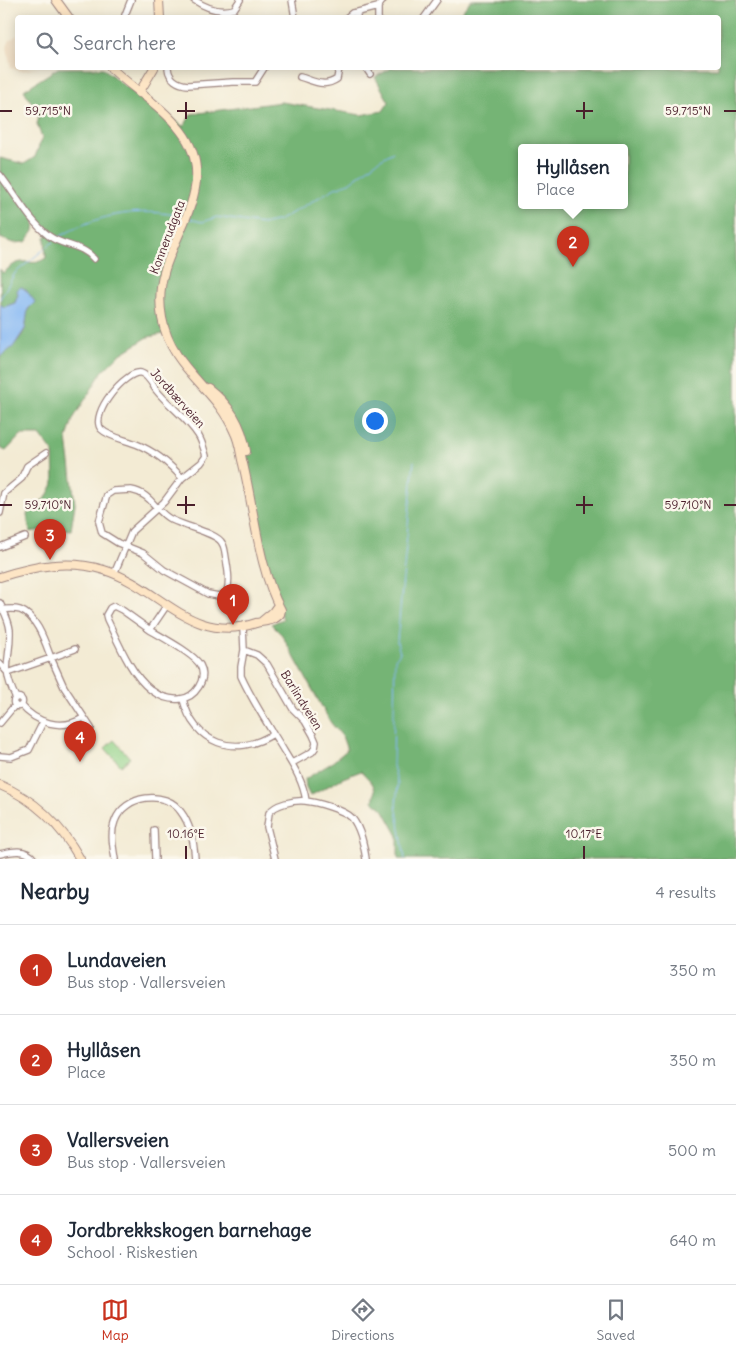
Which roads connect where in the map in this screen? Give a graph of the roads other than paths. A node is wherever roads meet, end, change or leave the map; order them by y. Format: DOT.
graph roads {
  1 [pos="56,0"];
  2 [pos="131,0"];
  3 [pos="159,0"];
  4 [pos="194,0"];
  5 [pos="240,0"];
  6 [pos="292,0"];
  7 [pos="383,0"];
  8 [pos="437,0"];
  9 [pos="378,7"];
  10 [pos="67,15"];
  11 [pos="125,15"];
  12 [pos="160,15"];
  13 [pos="294,15"];
  14 [pos="357,15"];
  15 [pos="378,15"];
  16 [pos="426,15"];
  17 [pos="113,70"];
  18 [pos="153,70"];
  19 [pos="168,70"];
  20 [pos="263,70"];
  21 [pos="339,70"];
  22 [pos="367,70"];
  23 [pos="370,74"];
  24 [pos="300,77"];
  25 [pos="136,90"];
  26 [pos="0,175"];
  27 [pos="94,259"];
  28 [pos="46,453"];
  29 [pos="182,478"];
  30 [pos="2,491"];
  31 [pos="158,507"];
  32 [pos="0,513"];
  33 [pos="25,537"];
  34 [pos="126,545"];
  35 [pos="0,547"];
  36 [pos="114,574"];
  37 [pos="0,577"];
  38 [pos="167,605"];
  39 [pos="1,607"];
  40 [pos="243,627"];
  41 [pos="150,630"];
  42 [pos="75,649"];
  43 [pos="244,650"];
  44 [pos="51,658"];
  45 [pos="2,667"];
  46 [pos="183,699"];
  47 [pos="18,703"];
  48 [pos="83,718"];
  49 [pos="43,722"];
  50 [pos="0,723"];
  51 [pos="91,728"];
  52 [pos="273,734"];
  53 [pos="0,756"];
  54 [pos="292,763"];
  55 [pos="0,785"];
  56 [pos="306,801"];
  57 [pos="154,830"];
  58 [pos="0,854"];
  59 [pos="34,859"];
  60 [pos="80,859"];
  61 [pos="115,859"];
  62 [pos="155,859"];
  63 [pos="195,859"];
  64 [pos="275,859"];
  65 [pos="366,859"];
  1 -- 10 [label="main road"];
  2 -- 11 [label="street"];
  3 -- 12 [label="main road"];
  4 -- 5 [label="street"];
  6 -- 13 [label="street"];
  7 -- 9 [label="street"];
  8 -- 16 [label="street"];
  9 -- 14 [label="street"];
  9 -- 15 [label="street"];
  17 -- 25 [label="main road, Konnerudgata"];
  18 -- 25 [label="main road"];
  19 -- 20 [label="street"];
  21 -- 24 [label="street"];
  22 -- 23 [label="street"];
  25 -- 40 [label="main road, Konnerudgata"];
  26 -- 27 [label="street"];
  28 -- 30 [label="street"];
  29 -- 29 [label="street, Jordbærveien"];
  29 -- 31 [label="street"];
  30 -- 32 [label="street"];
  31 -- 34 [label="street"];
  31 -- 34 [label="street"];
  31 -- 34 [label="street"];
  33 -- 35 [label="street"];
  34 -- 36 [label="street"];
  36 -- 37 [label="main road"];
  36 -- 38 [label="main road"];
  38 -- 40 [label="main road"];
  38 -- 41 [label="street"];
  39 -- 44 [label="street"];
  39 -- 45 [label="street"];
  40 -- 43 [label="street"];
  41 -- 46 [label="street"];
  41 -- 46 [label="street"];
  42 -- 44 [label="street"];
  43 -- 52 [label="street"];
  43 -- 54 [label="street, Barlindveien"];
  44 -- 45 [label="street"];
  44 -- 48 [label="street"];
  45 -- 47 [label="street"];
  46 -- 52 [label="street"];
  47 -- 49 [label="street"];
  47 -- 50 [label="street"];
  48 -- 49 [label="street"];
  48 -- 51 [label="street"];
  49 -- 53 [label="street"];
  52 -- 54 [label="street"];
  54 -- 56 [label="street"];
  55 -- 60 [label="main road"];
  56 -- 64 [label="street"];
  56 -- 65 [label="street"];
  57 -- 62 [label="street"];
  58 -- 59 [label="street"];
  61 -- 63 [label="street"];
}
